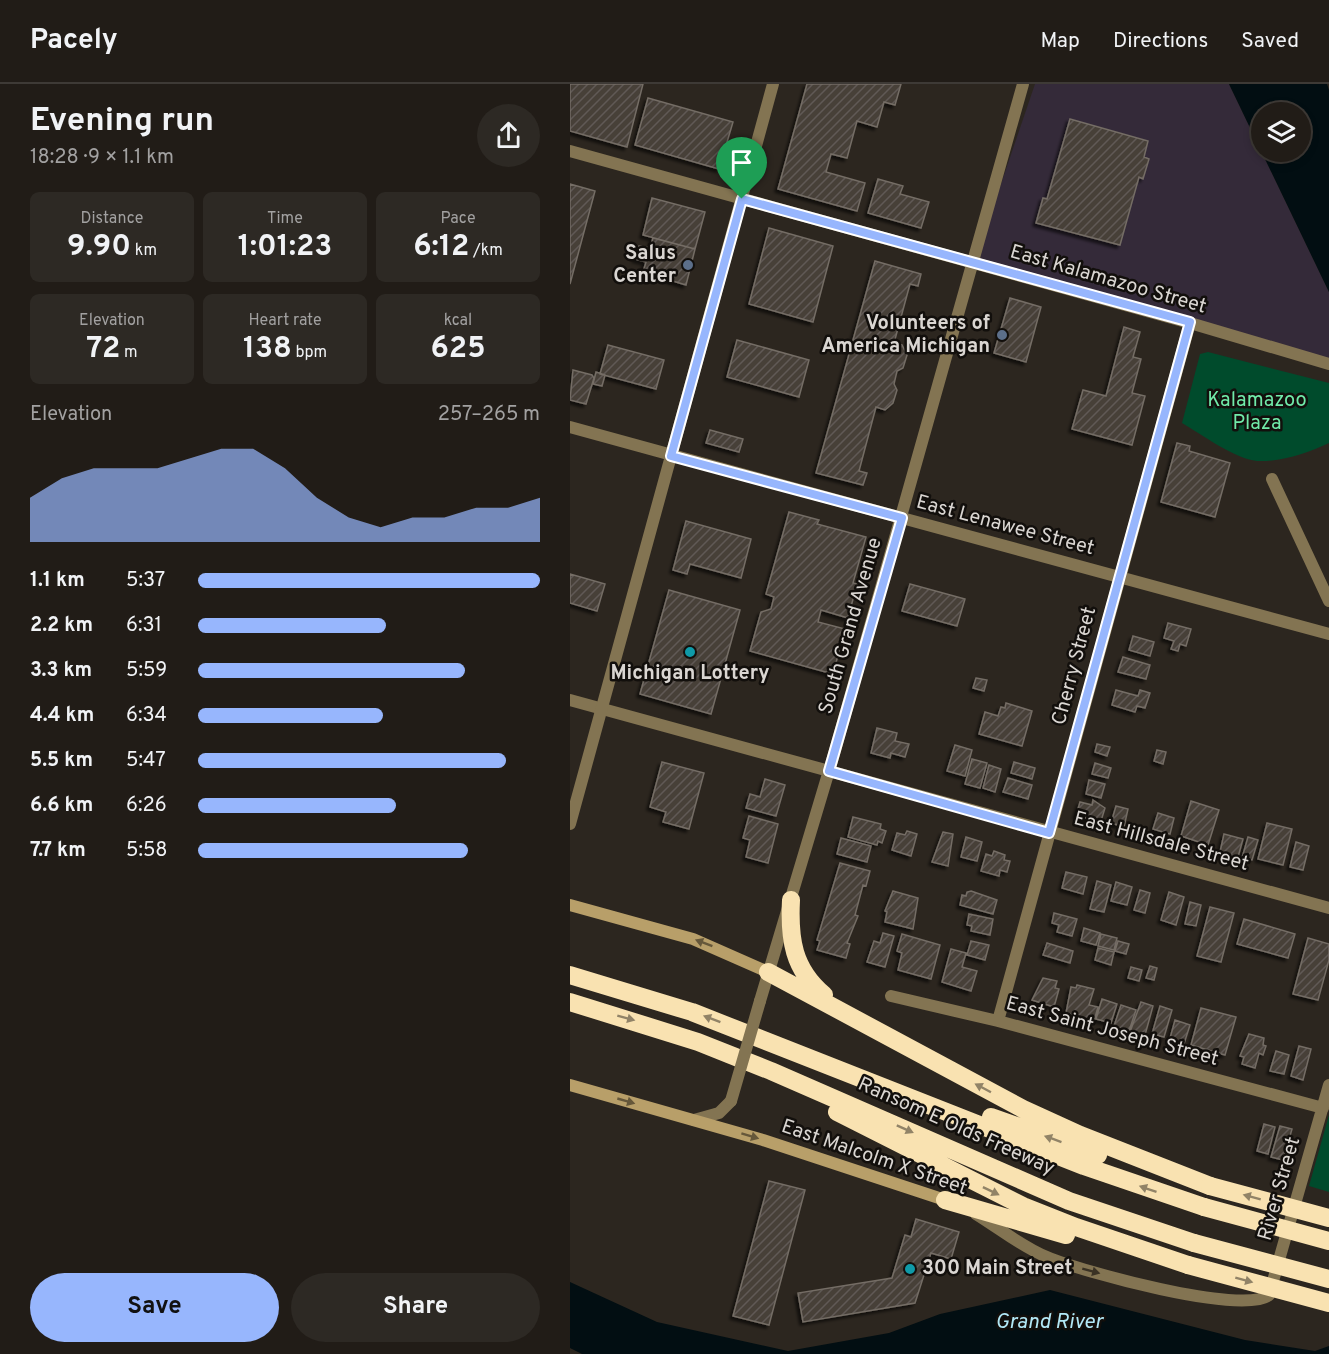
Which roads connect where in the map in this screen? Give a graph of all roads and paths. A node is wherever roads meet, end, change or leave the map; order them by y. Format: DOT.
graph roads {
  1 [pos="773,84"];
  2 [pos="1023,84"];
  3 [pos="570,152"];
  4 [pos="742,199"];
  5 [pos="974,263"];
  6 [pos="1190,322"];
  7 [pos="1329,364"];
  8 [pos="570,427"];
  9 [pos="671,456"];
  10 [pos="1272,479"];
  11 [pos="902,518"];
  12 [pos="1120,578"];
  13 [pos="1329,601"];
  14 [pos="1329,634"];
  15 [pos="570,700"];
  16 [pos="601,708"];
  17 [pos="829,771"];
  18 [pos="570,824"];
  19 [pos="1049,833"];
  20 [pos="790,900"];
  21 [pos="570,904"];
  22 [pos="1329,908"];
  23 [pos="763,969"];
  24 [pos="570,973"];
  25 [pos="891,996"];
  26 [pos="570,1002"];
  27 [pos="998,1021"];
  28 [pos="656,1027"];
  29 [pos="900,1042"];
  30 [pos="795,1052"];
  31 [pos="570,1085"];
  32 [pos="1329,1085"];
  33 [pos="1323,1108"];
  34 [pos="694,1120"];
  35 [pos="1210,1186"];
  36 [pos="945,1200"];
  37 [pos="1329,1218"];
  38 [pos="1329,1241"];
  39 [pos="1188,1265"];
  40 [pos="1329,1279"];
  41 [pos="1264,1300"];
  42 [pos="1329,1303"];
  1 -- 4 [label="street"];
  2 -- 5 [label="street, South Grand Avenue"];
  3 -- 4 [label="street, East Kalamazoo Street"];
  4 -- 5 [label="street, East Kalamazoo Street"];
  4 -- 9 [label="street"];
  5 -- 6 [label="street, East Kalamazoo Street"];
  5 -- 11 [label="street, South Grand Avenue"];
  6 -- 7 [label="street, East Kalamazoo Street"];
  6 -- 12 [label="street, Cherry Street"];
  8 -- 9 [label="street, East Lenawee Street"];
  9 -- 11 [label="street, East Lenawee Street"];
  9 -- 16 [label="street"];
  10 -- 13 [label="street"];
  11 -- 12 [label="street, East Lenawee Street"];
  11 -- 17 [label="street, South Grand Avenue"];
  12 -- 14 [label="street, East Lenawee Street"];
  12 -- 19 [label="street, Cherry Street"];
  15 -- 16 [label="street, East Hillsdale Street"];
  16 -- 17 [label="street, East Hillsdale Street"];
  16 -- 18 [label="street"];
  17 -- 19 [label="street, East Hillsdale Street"];
  17 -- 20 [label="street, South Grand Avenue"];
  19 -- 22 [label="street, East Hillsdale Street"];
  19 -- 27 [label="street, Cherry Street"];
  20 -- 23 [label="street, South Grand Avenue"];
  20 -- 29 [label="highway"];
  23 -- 21 [label="main road, one-way"];
  23 -- 29 [label="highway"];
  23 -- 34 [label="street, South Grand Avenue, bridge"];
  30 -- 24 [label="highway, Ransom E Olds Freeway, one-way"];
  25 -- 27 [label="street, East Saint Joseph Street"];
  26 -- 28 [label="highway, Ransom E Olds Freeway, one-way"];
  27 -- 33 [label="street, East Saint Joseph Street"];
  28 -- 39 [label="highway, one-way"];
  28 -- 40 [label="highway, Ransom E Olds Freeway, one-way, bridge"];
  35 -- 29 [label="highway, one-way"];
  35 -- 30 [label="highway, one-way"];
  38 -- 30 [label="highway, Ransom E Olds Freeway, one-way, bridge"];
  31 -- 34 [label="main road, East Malcolm X Street, one-way"];
  32 -- 33 [label="street, River Street"];
  33 -- 41 [label="street, River Street"];
  34 -- 36 [label="main road, East Malcolm X Street, one-way"];
  37 -- 35 [label="highway, one-way, bridge"];
  36 -- 39 [label="highway"];
  36 -- 41 [label="street, East Malcolm X Street, one-way"];
  39 -- 42 [label="highway, one-way, bridge"];
}
